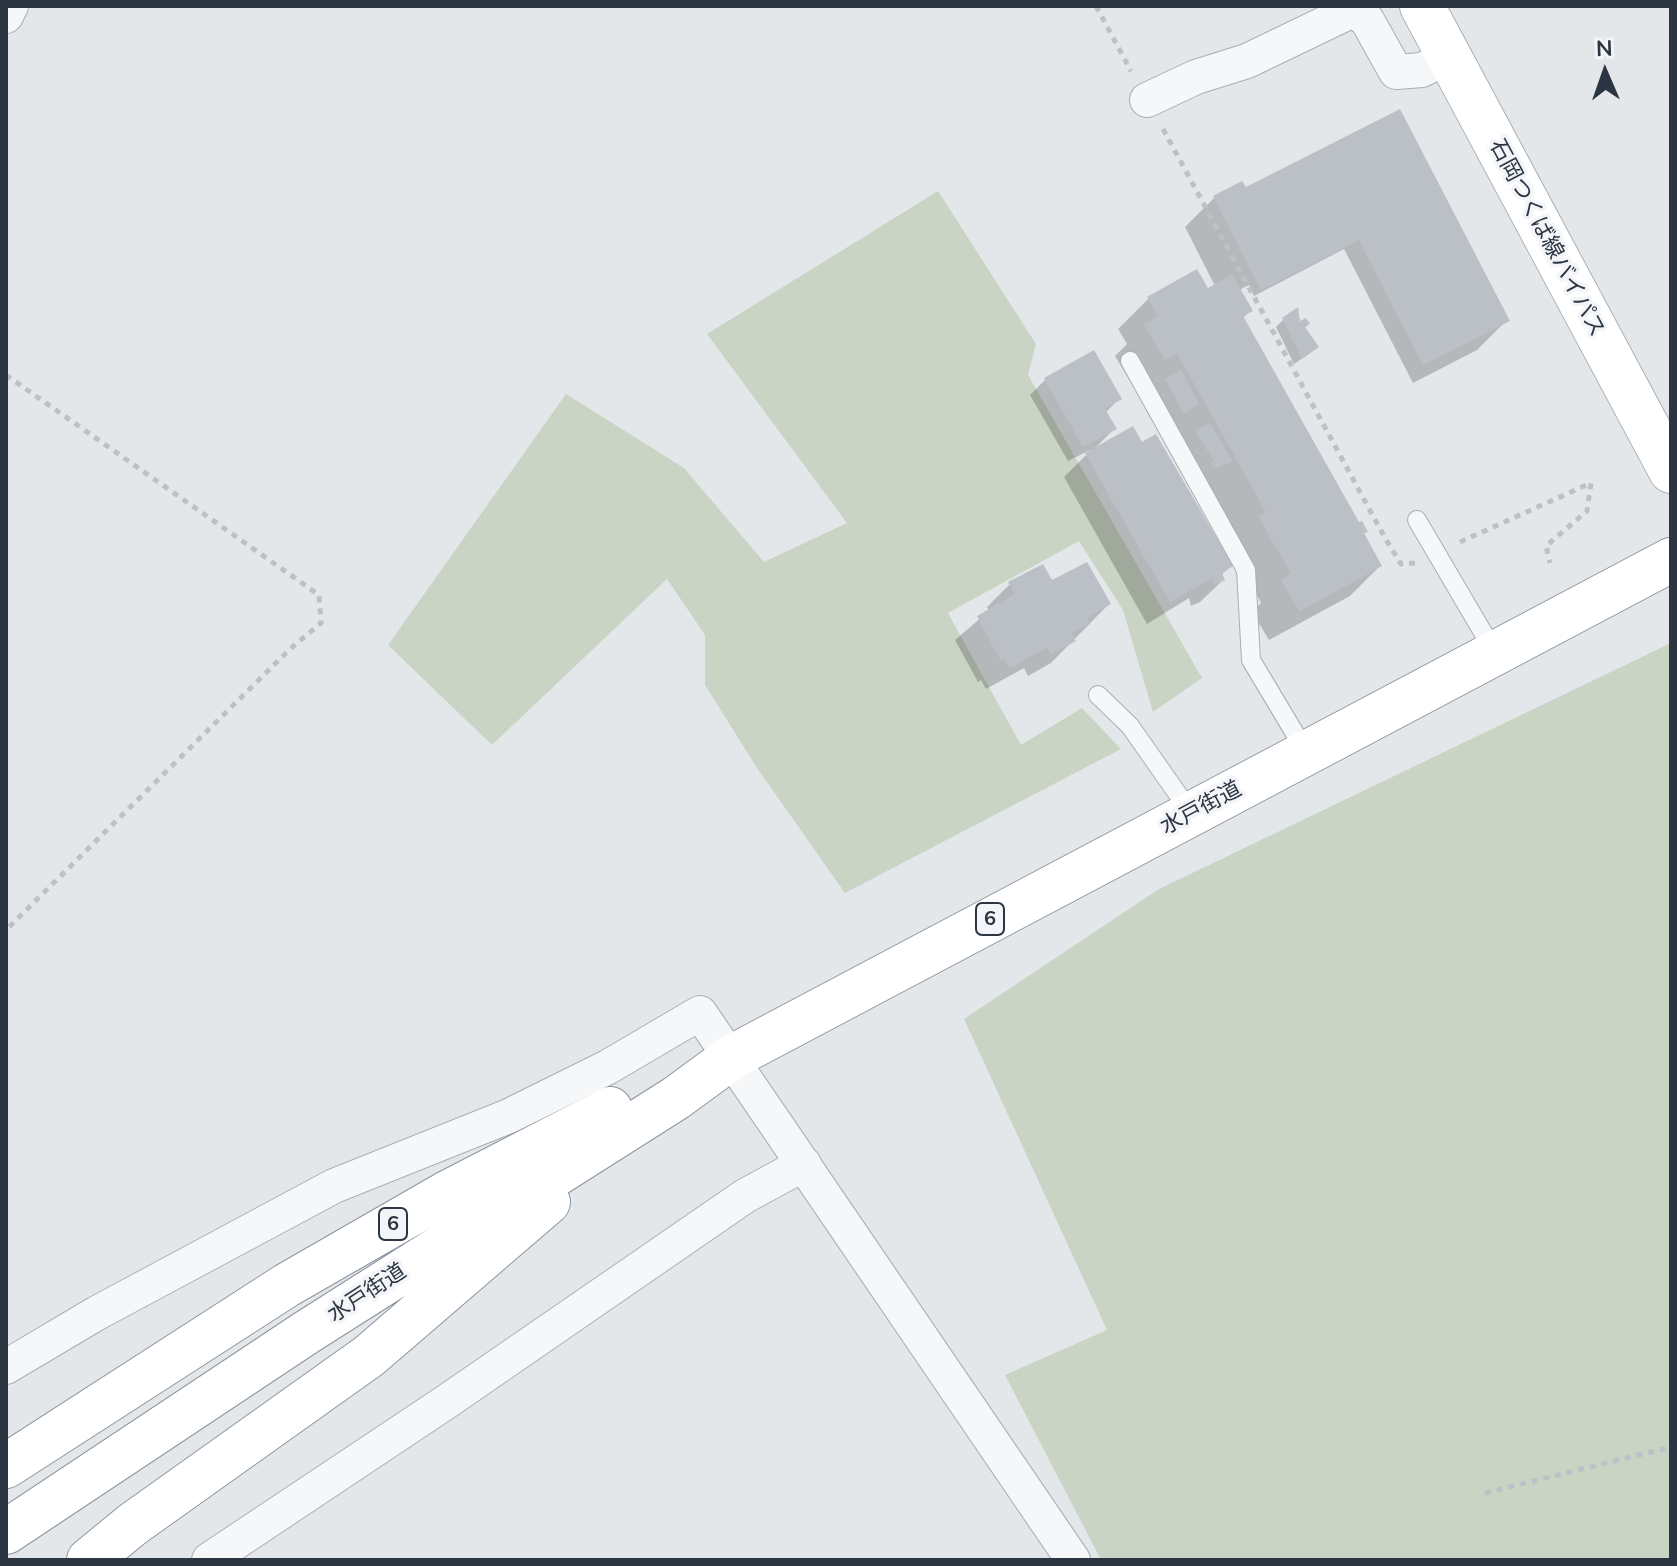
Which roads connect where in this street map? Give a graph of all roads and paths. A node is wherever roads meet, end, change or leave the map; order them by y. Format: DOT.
graph roads {
  1 [pos="11,6"];
  2 [pos="1096,6"];
  3 [pos="1422,6"];
  4 [pos="6,16"];
  5 [pos="1449,56"];
  6 [pos="1147,100"];
  7 [pos="1130,361"];
  8 [pos="6,375"];
  9 [pos="1671,471"];
  10 [pos="1417,520"];
  11 [pos="1437,553"];
  12 [pos="1671,560"];
  13 [pos="1550,563"];
  14 [pos="1495,653"];
  15 [pos="1098,695"];
  16 [pos="1306,752"];
  17 [pos="1191,813"];
  18 [pos="6,930"];
  19 [pos="732,1057"];
  20 [pos="601,1145"];
  21 [pos="804,1164"];
  22 [pos="6,1367"];
  23 [pos="71,1422"];
  24 [pos="1671,1447"];
  25 [pos="6,1457"];
  26 [pos="6,1466"];
  27 [pos="1485,1493"];
  28 [pos="6,1532"];
  29 [pos="89,1560"];
  30 [pos="209,1560"];
  31 [pos="1073,1560"];
  1 -- 4 [label="street"];
  2 -- 6 [label="path"];
  3 -- 5 [label="main road, 石岡つくば線バイパス"];
  5 -- 6 [label="street"];
  5 -- 9 [label="main road, 石岡つくば線バイパス"];
  6 -- 11 [label="path"];
  7 -- 16 [label="lane"];
  8 -- 18 [label="path"];
  10 -- 11 [label="lane"];
  11 -- 13 [label="path"];
  11 -- 14 [label="lane"];
  12 -- 14 [label="main road, 水戸街道 / 6"];
  14 -- 16 [label="main road, 水戸街道 / 6"];
  15 -- 17 [label="lane"];
  16 -- 17 [label="main road, 水戸街道 / 6"];
  17 -- 19 [label="main road, 水戸街道 / 6"];
  19 -- 20 [label="main road, 水戸街道 / 6"];
  19 -- 21 [label="street"];
  19 -- 22 [label="street"];
  19 -- 23 [label="main road, 水戸街道 / 6"];
  20 -- 28 [label="main road, 水戸街道 / 6"];
  20 -- 29 [label="main road"];
  21 -- 30 [label="street"];
  21 -- 31 [label="street"];
  23 -- 25 [label="main road"];
  23 -- 26 [label="main road, 水戸街道 / 6"];
  24 -- 27 [label="path"];
}
